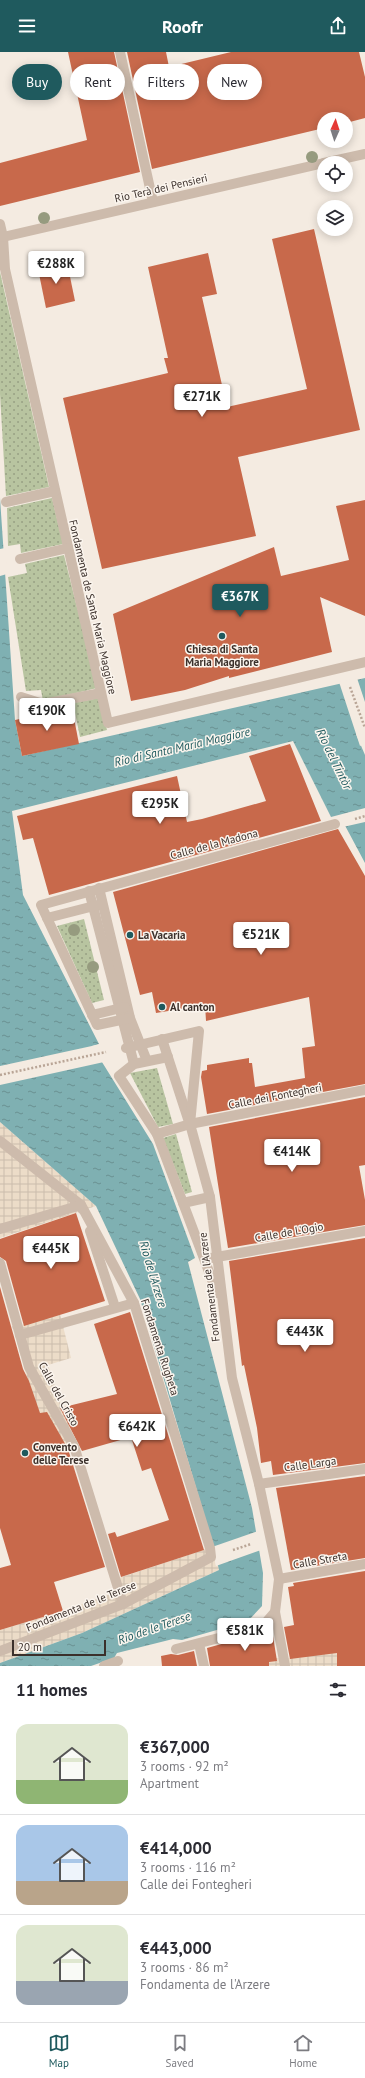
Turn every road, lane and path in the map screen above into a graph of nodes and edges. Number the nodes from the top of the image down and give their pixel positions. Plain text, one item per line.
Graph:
1 (120, 52) edge
2 (365, 154) edge
3 (353, 157) edge
4 (317, 165) edge
5 (153, 202) junction
6 (0, 224) edge
7 (3, 237) junction
8 (55, 491) junction
9 (6, 502) dead end
10 (68, 548) junction
11 (20, 559) dead end
12 (365, 662) edge
13 (343, 667) junction
14 (101, 693) junction
15 (21, 698) dead end
16 (365, 728) edge
17 (335, 824) dead end
18 (99, 888) junction
19 (89, 891) junction
20 (103, 904) junction
21 (47, 918) junction
22 (128, 1007) junction
23 (92, 1015) junction
24 (130, 1018) junction
25 (162, 1039) junction
26 (126, 1048) joint
27 (168, 1056) junction
28 (147, 1061) junction
29 (134, 1064) junction
30 (0, 1075) edge
31 (365, 1090) edge
32 (190, 1124) junction
33 (157, 1134) junction
34 (0, 1140) edge
35 (210, 1197) junction
36 (183, 1203) junction
37 (81, 1205) junction
38 (0, 1229) edge
39 (365, 1231) edge
40 (217, 1256) junction
41 (205, 1260) junction
42 (0, 1263) edge
43 (134, 1303) junction
44 (222, 1306) junction
45 (115, 1307) junction
46 (20, 1335) junction
47 (365, 1469) edge
48 (258, 1484) junction
49 (270, 1537) junction
50 (211, 1557) junction
51 (365, 1564) edge
52 (279, 1579) junction
53 (123, 1604) junction
54 (275, 1612) junction
55 (199, 1644) junction
56 (176, 1649) dead end
57 (0, 1651) edge
58 (118, 1661) dead end
59 (104, 1666) edge
60 (204, 1666) edge
61 (285, 1666) edge

1 - 5 street
2 - 3 street, Rio Terà dei Pensieri
4 - 5 street, Rio Terà dei Pensieri
5 - 7 street, Rio Terà dei Pensieri
6 - 7 street, Fondamenta de Santa Maria Maggiore
7 - 8 street, Fondamenta de Santa Maria Maggiore
8 - 9 street
8 - 10 street, Fondamenta de Santa Maria Maggiore
10 - 11 street
10 - 14 street, Fondamenta de Santa Maria Maggiore
12 - 13 street, Fondamenta de Santa Maria Maggiore
13 - 14 street, Fondamenta de Santa Maria Maggiore
13 - 16 path
14 - 15 street
17 - 18 street, Calle de la Madona
18 - 19 street, Calle de la Madona
18 - 20 street
19 - 21 street, Calle de la Madona
19 - 29 street
20 - 21 street
20 - 22 street
21 - 23 street
22 - 23 street
22 - 24 street
23 - 24 street
24 - 28 street
25 - 26 street, Fondamenta de l'Arzere
25 - 27 street
25 - 32 street, Fondamenta de l'Arzere
26 - 30 path
27 - 28 street
27 - 32 street
28 - 29 street
29 - 33 street
31 - 32 street, Calle dei Fontegheri
32 - 33 street, Calle dei Fontegheri
32 - 35 street, Fondamenta de l'Arzere
33 - 36 street
34 - 37 street, Fondamenta Rugheta
35 - 36 street
35 - 40 street, Fondamenta de l'Arzere
36 - 41 street
37 - 38 street
37 - 43 street, Fondamenta Rugheta
37 - 45 street
39 - 40 street, Calle de L'Ogio
40 - 41 street, Calle de L'Ogio
40 - 44 street, Fondamenta de l'Arzere
41 - 44 street
42 - 46 street, Calle del Cristo
43 - 45 street
43 - 50 street, Fondamenta Rugheta
44 - 48 street, Fondamenta de l'Arzere
45 - 46 street
46 - 53 street, Calle del Cristo
47 - 48 street, Calle Larga
48 - 49 street, Fondamenta de l'Arzere
49 - 50 path
49 - 52 street, Fondamenta de l'Arzere
50 - 53 street, Fondamenta de le Terese
51 - 52 street, Calle Streta
52 - 54 street, Fondamenta de l'Arzere
53 - 57 street, Fondamenta de le Terese
54 - 55 street
54 - 61 street, Fondamenta de l'Arzere
55 - 56 street
55 - 60 street
58 - 59 street

